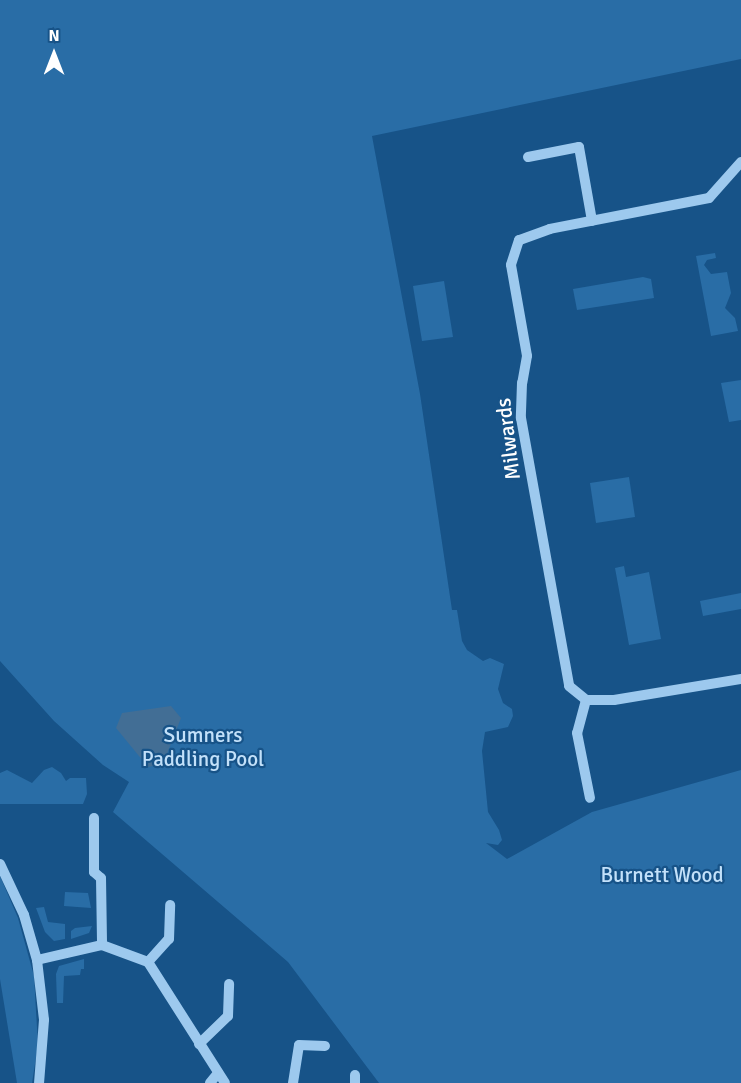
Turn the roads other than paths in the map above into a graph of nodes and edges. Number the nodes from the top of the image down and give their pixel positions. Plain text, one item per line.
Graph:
1 (528, 157) dead end
2 (741, 162) edge
3 (592, 221) junction
4 (741, 679) edge
5 (586, 700) junction
6 (590, 798) dead end
7 (94, 818) dead end
8 (0, 864) edge
9 (170, 905) dead end
10 (102, 945) junction
11 (37, 960) junction
12 (148, 962) junction
13 (229, 984) dead end
14 (200, 1044) junction
15 (325, 1046) dead end
16 (218, 1073) junction
17 (39, 1083) edge
18 (210, 1083) edge
19 (225, 1083) edge
20 (293, 1083) edge

1 - 3 street
2 - 3 street, Milwards
3 - 5 street, Milwards
4 - 5 street
5 - 6 street
7 - 10 street
8 - 11 street
9 - 12 street
10 - 11 street
10 - 12 street
11 - 17 street
12 - 14 street
13 - 14 street
14 - 16 street
15 - 20 street
16 - 18 street
16 - 19 street

